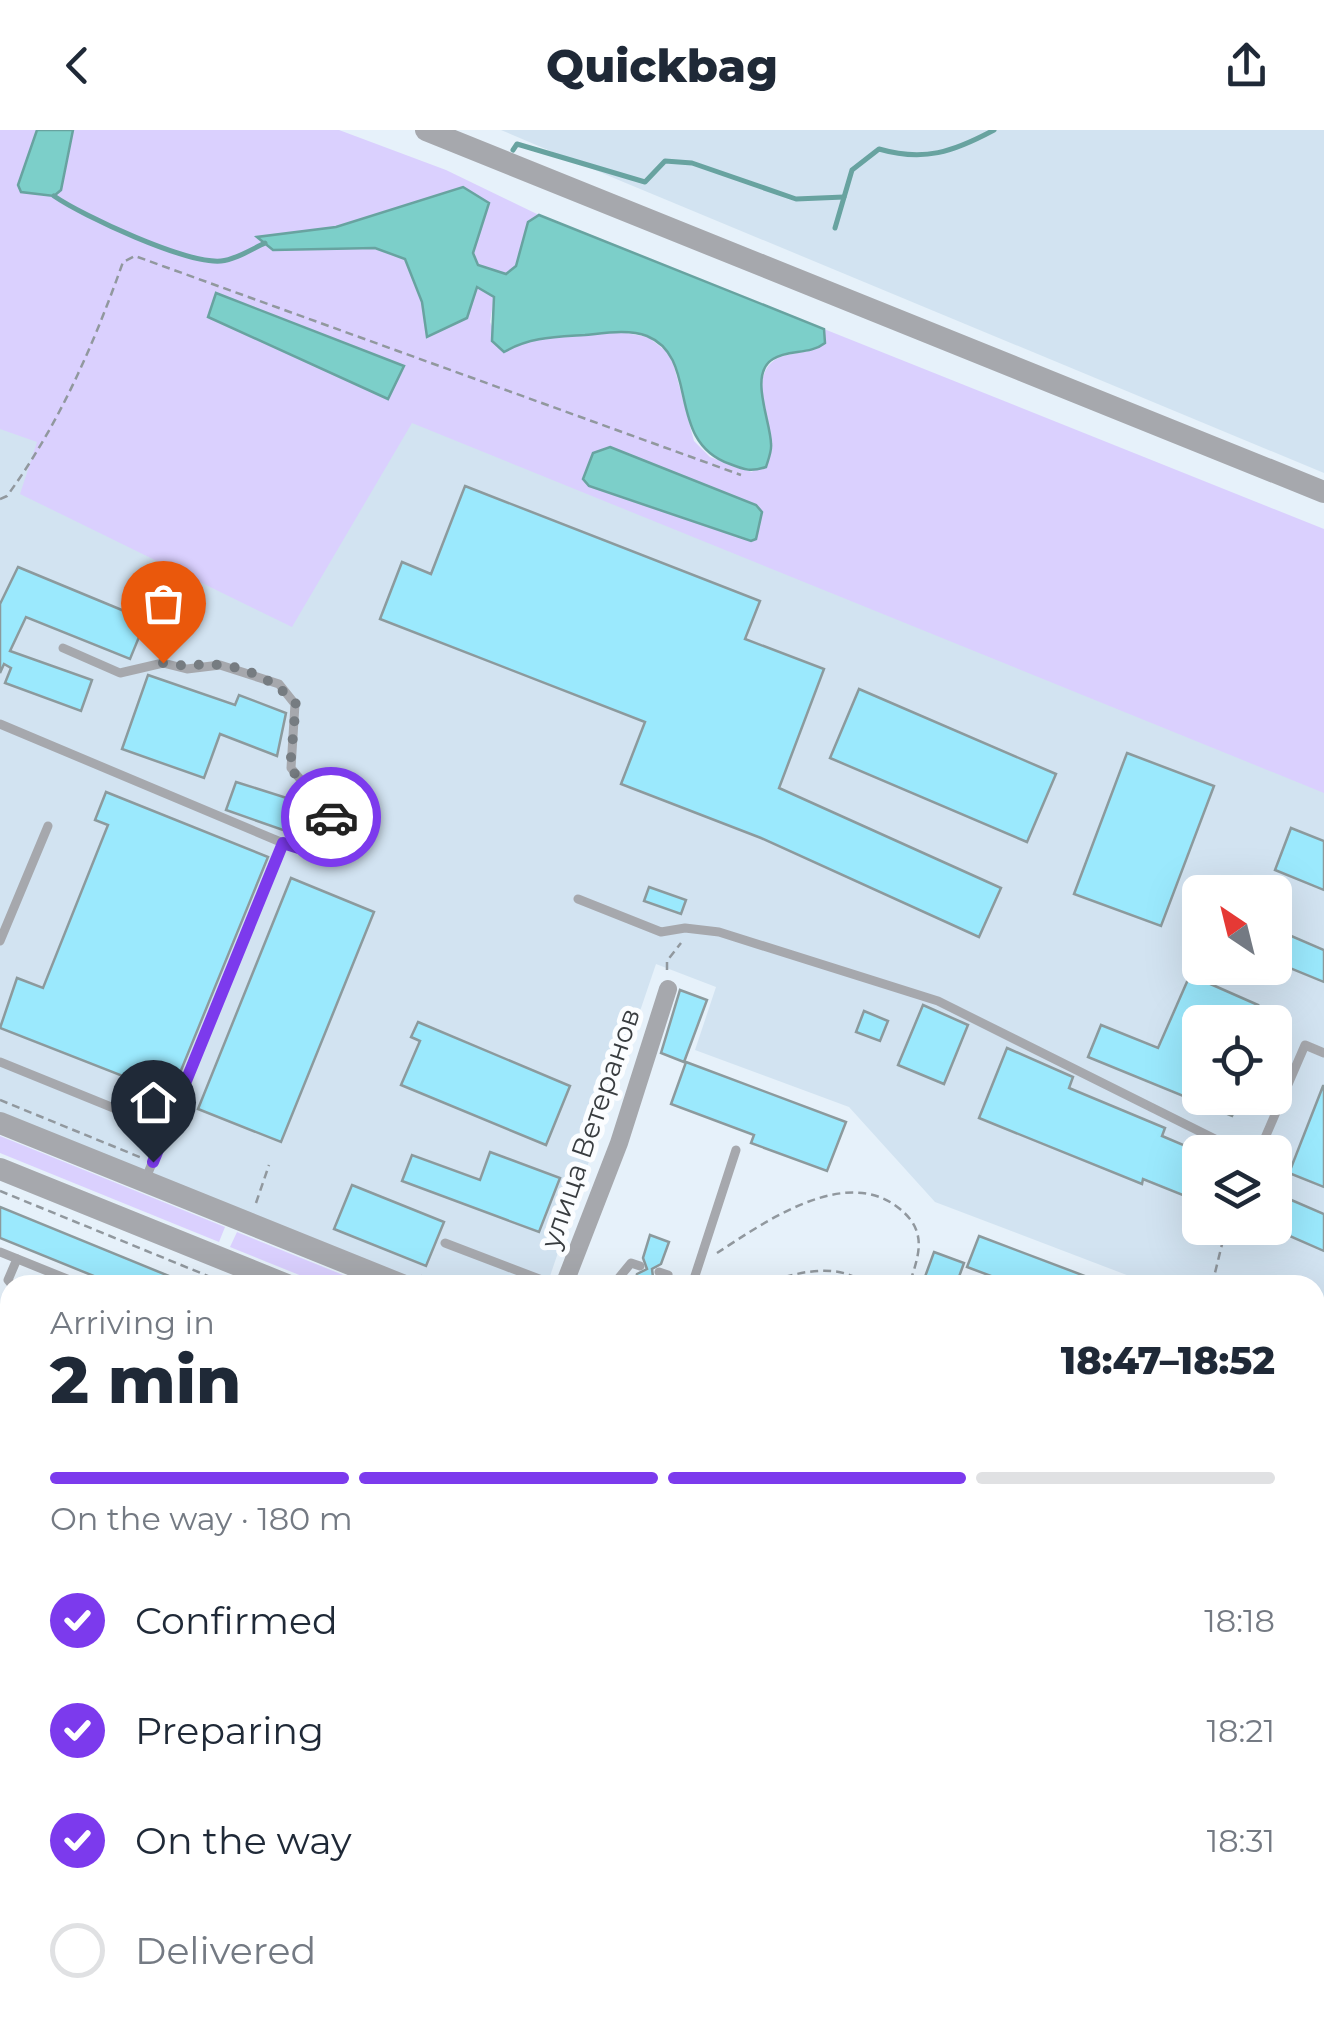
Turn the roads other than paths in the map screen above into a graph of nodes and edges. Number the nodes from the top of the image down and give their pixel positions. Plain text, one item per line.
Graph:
1 (426, 130) edge
2 (1324, 492) edge
3 (63, 648) dead end
4 (0, 724) edge
5 (48, 826) dead end
6 (283, 843) junction
7 (578, 899) dead end
8 (0, 941) edge
9 (668, 988) dead end
10 (1324, 1053) edge
11 (0, 1062) edge
12 (116, 1109) dead end
13 (0, 1123) edge
14 (736, 1150) dead end
15 (0, 1168) edge
16 (145, 1182) junction
17 (445, 1242) dead end
18 (0, 1252) edge
19 (17, 1258) junction
20 (640, 1266) dead end
21 (658, 1272) dead end
22 (10, 1275) edge
23 (58, 1275) edge
24 (262, 1275) edge
25 (377, 1275) edge
26 (529, 1275) edge
27 (568, 1275) edge
28 (622, 1275) edge
29 (668, 1275) edge
30 (695, 1275) edge

1 - 2 street
3 - 6 lane
4 - 6 lane
5 - 8 lane
6 - 16 lane
7 - 10 lane
9 - 27 street, улица Ветеранов
11 - 12 lane
13 - 16 street
14 - 30 lane
15 - 24 street
16 - 25 street
17 - 26 lane
18 - 19 lane
19 - 22 lane
19 - 23 lane
20 - 28 lane
21 - 29 lane

